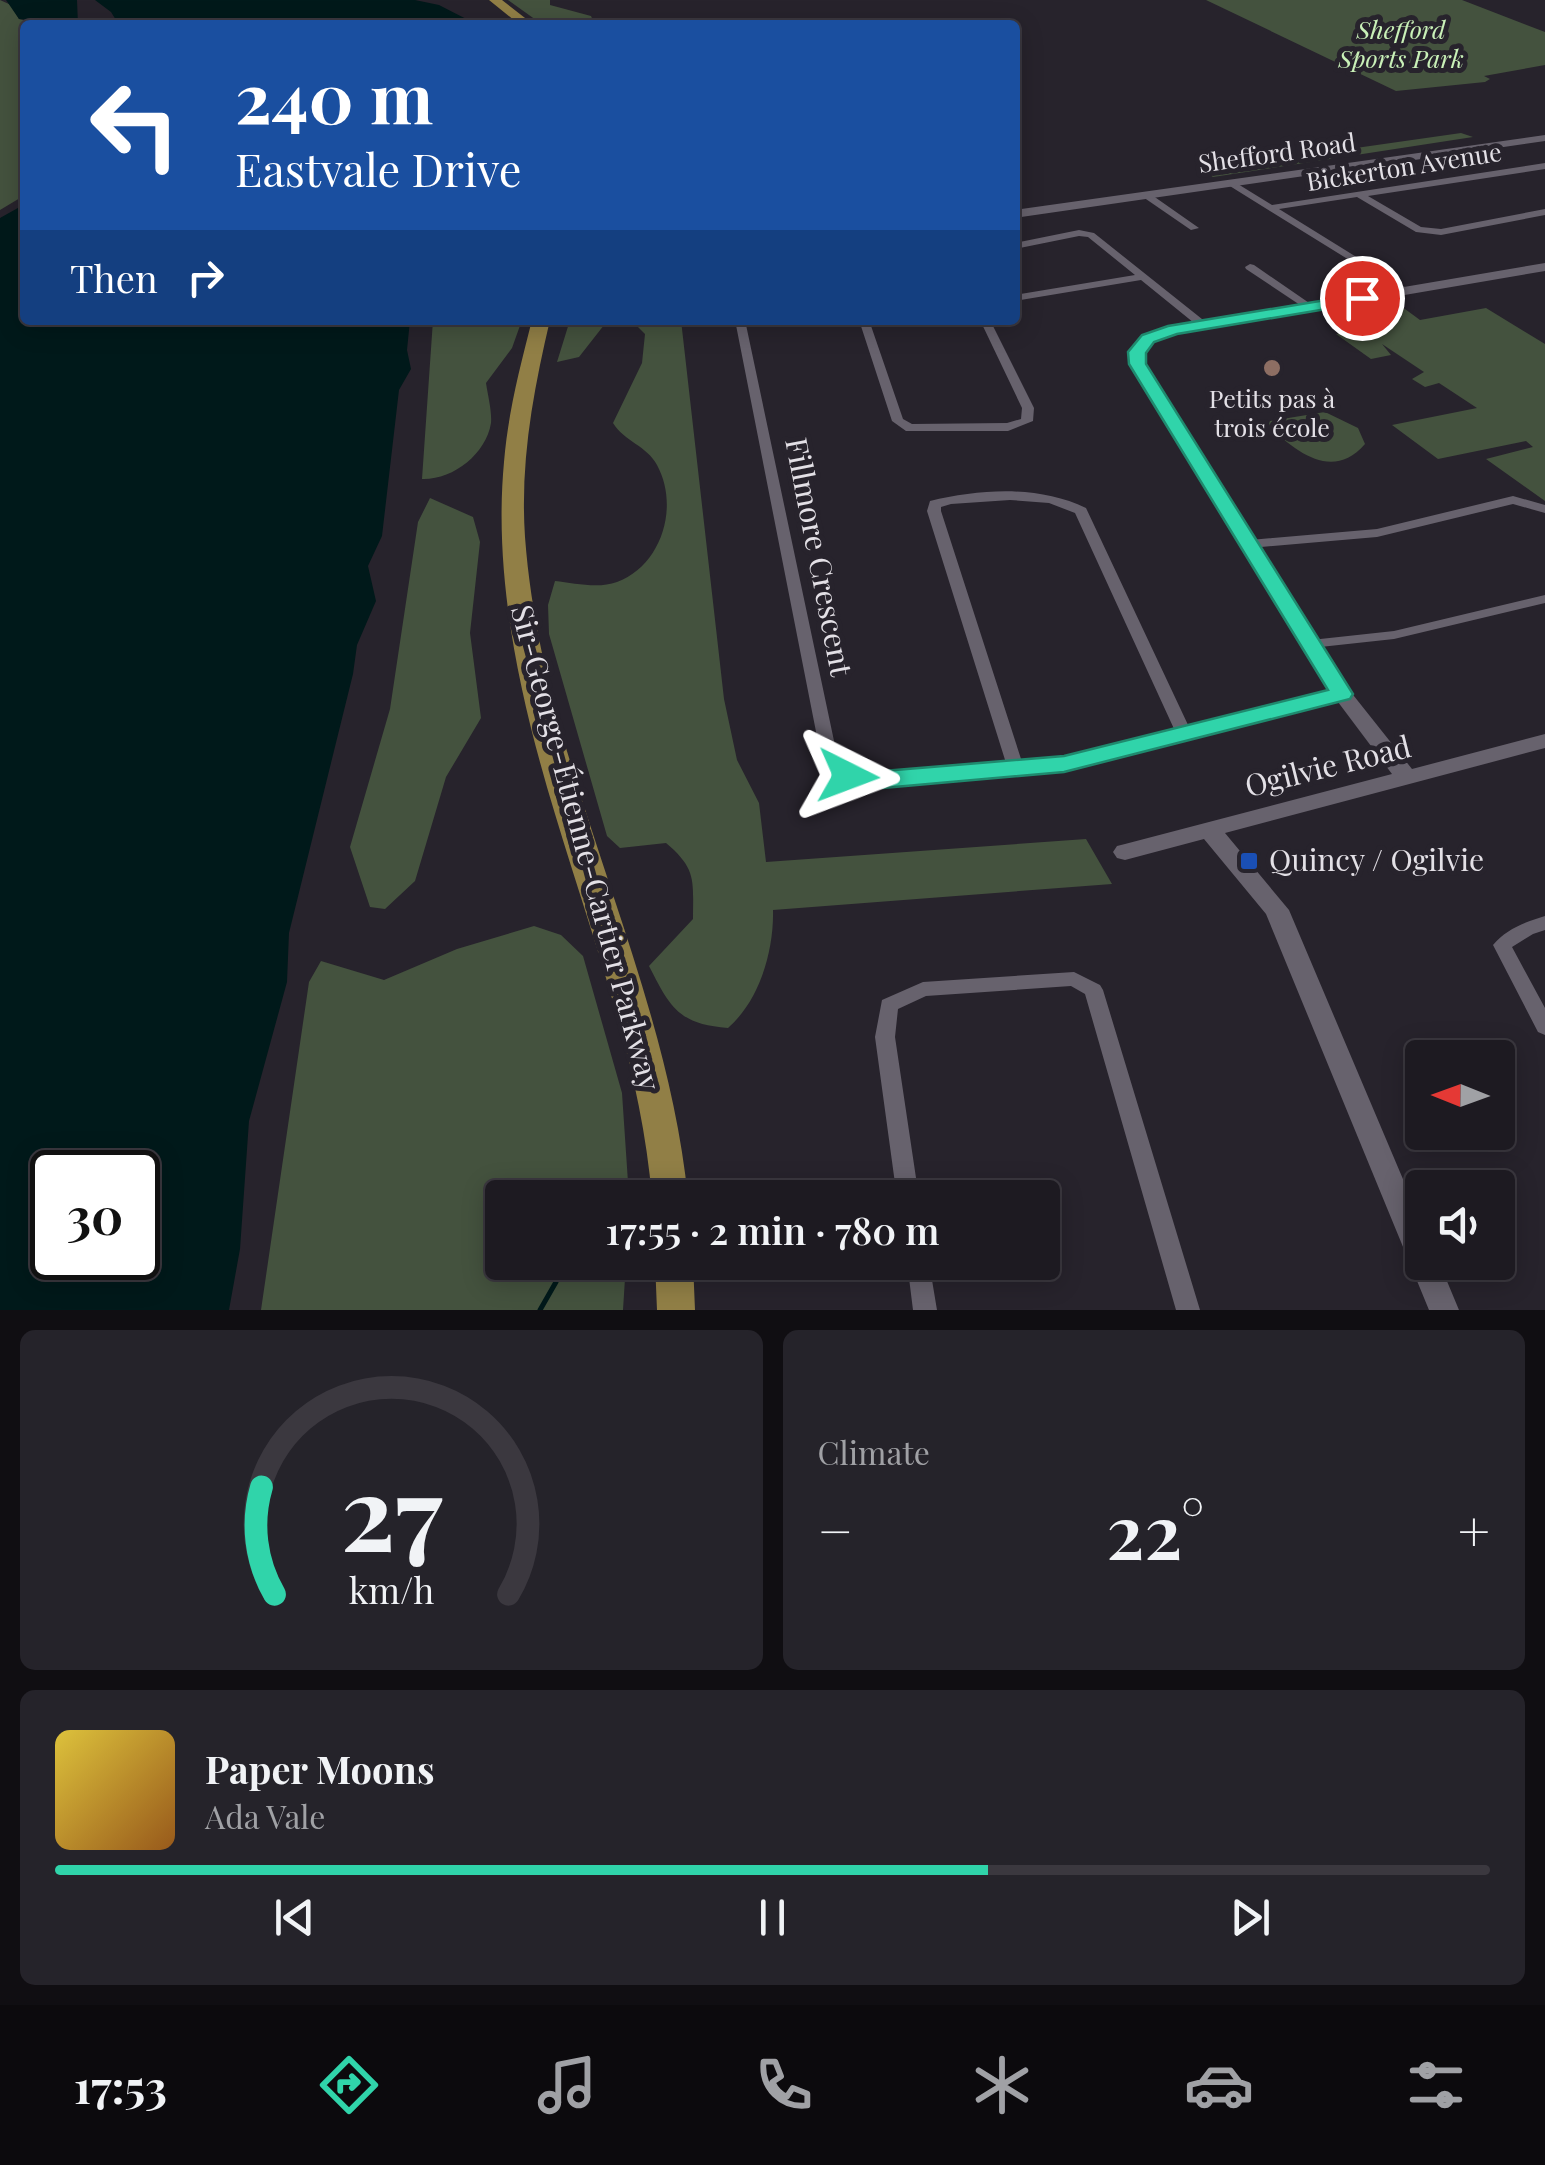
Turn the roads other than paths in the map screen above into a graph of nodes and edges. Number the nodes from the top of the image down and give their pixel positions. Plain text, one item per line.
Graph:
1 (496, 0) edge
2 (522, 20) edge
3 (1545, 138) edge
4 (1545, 166) edge
5 (1230, 183) junction
6 (1146, 194) junction
7 (1358, 194) junction
8 (1269, 208) junction
9 (1545, 212) edge
10 (1020, 213) edge
11 (1194, 228) dead end
12 (1020, 245) edge
13 (1250, 267) dead end
14 (1545, 267) edge
15 (1142, 277) junction
16 (1404, 291) junction
17 (1020, 297) edge
18 (1310, 307) junction
19 (540, 325) edge
20 (741, 325) edge
21 (866, 325) edge
22 (987, 325) edge
23 (1203, 325) junction
24 (1545, 509) edge
25 (1250, 544) junction
26 (1545, 599) edge
27 (1311, 644) junction
28 (1342, 694) junction
29 (1184, 733) junction
30 (1545, 741) edge
31 (1016, 770) junction
32 (1407, 778) junction
33 (1208, 828) junction
34 (1126, 852) dead end
35 (1545, 923) edge
36 (1545, 1027) edge
37 (666, 1180) edge
38 (905, 1180) edge
39 (1405, 1217) edge
40 (675, 1280) edge
41 (921, 1280) edge
42 (1431, 1280) edge
43 (676, 1310) edge
44 (925, 1310) edge
45 (1188, 1310) edge
46 (1444, 1310) edge

1 - 2 main road
3 - 5 street, Shefford Road
4 - 7 street, Bickerton Avenue
5 - 6 street, Shefford Road
5 - 8 street
6 - 10 street, Shefford Road
6 - 11 street
7 - 8 street, Bickerton Avenue
7 - 9 street
8 - 16 street
12 - 15 street
13 - 18 street
14 - 16 street
15 - 17 street
15 - 23 street
16 - 18 street
18 - 23 street
19 - 37 main road, Sir-George-Étienne-Cartier Parkway
20 - 31 street, Fillmore Crescent
21 - 22 street
23 - 25 street
24 - 25 street
25 - 27 street
26 - 27 street
27 - 28 street
28 - 29 street, Fillmore Crescent
28 - 32 street
29 - 31 street, Fillmore Crescent
29 - 31 street
30 - 32 street, Ogilvie Road
32 - 33 street, Ogilvie Road
33 - 34 street, Ogilvie Road
33 - 39 street
35 - 36 street
38 - 45 street
40 - 43 main road
41 - 44 street
42 - 46 street

